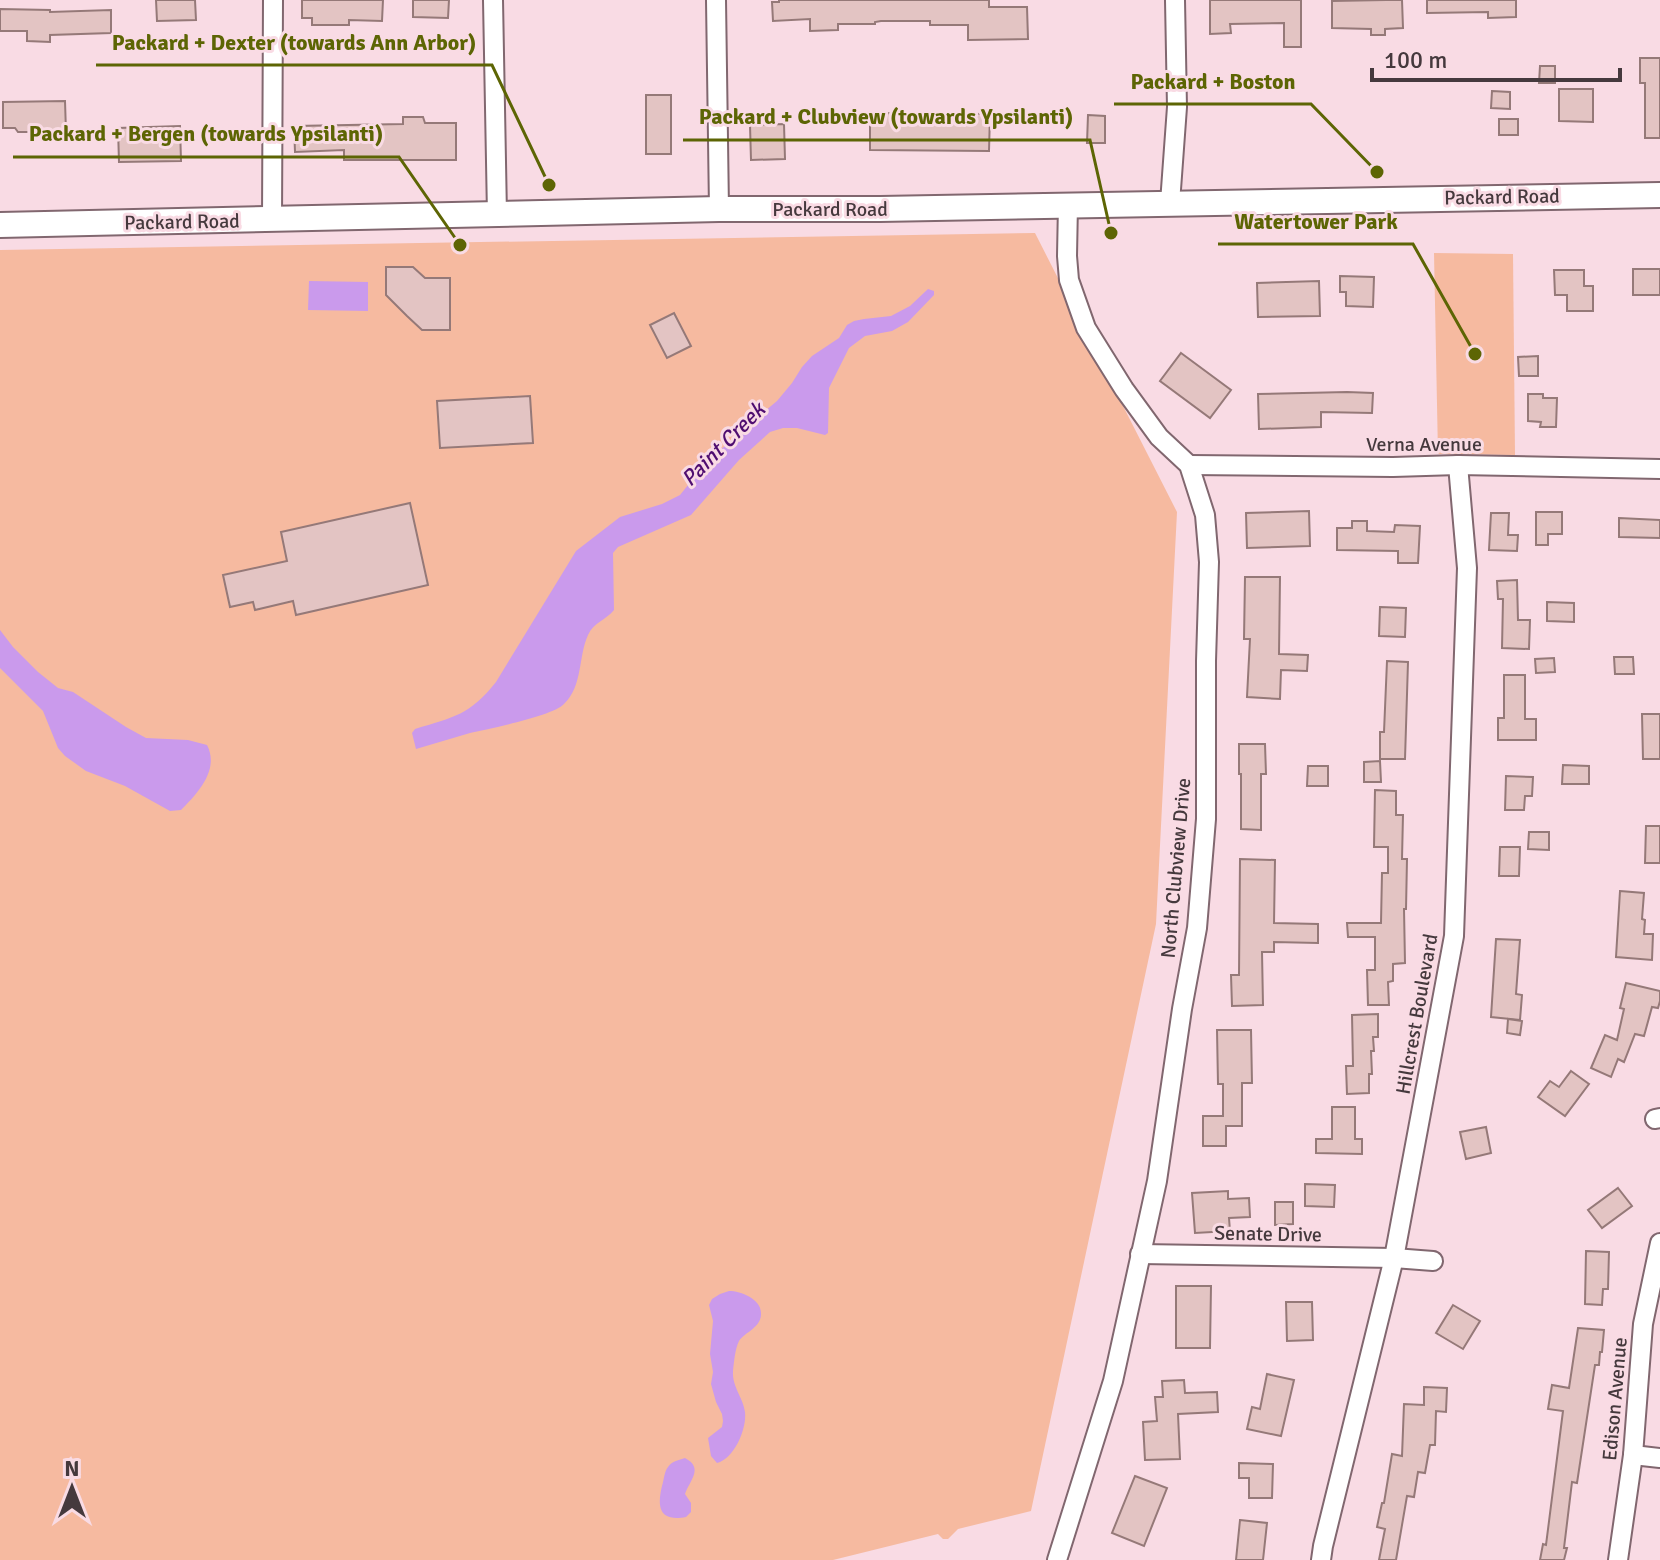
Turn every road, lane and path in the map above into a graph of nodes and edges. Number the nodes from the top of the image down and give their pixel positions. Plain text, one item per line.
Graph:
1 (273, 0) edge
2 (493, 0) edge
3 (716, 0) edge
4 (1175, 0) edge
5 (1660, 195) edge
6 (1170, 203) junction
7 (1068, 204) junction
8 (719, 209) junction
9 (497, 215) junction
10 (272, 220) junction
11 (0, 225) edge
12 (1189, 465) junction
13 (1458, 465) junction
14 (1660, 469) edge
15 (1660, 1243) edge
16 (1140, 1254) junction
17 (1394, 1258) junction
18 (1433, 1261) dead end
19 (1633, 1455) junction
20 (1660, 1458) edge
21 (1057, 1560) edge
22 (1321, 1560) edge
23 (1618, 1560) edge

1 - 10 street
2 - 9 street
3 - 8 street
4 - 6 street
5 - 6 main road, Packard Road
6 - 7 main road, Packard Road
7 - 8 main road, Packard Road
7 - 12 street, North Clubview Drive
8 - 9 main road, Packard Road
9 - 10 main road, Packard Road
10 - 11 main road, Packard Road
12 - 13 street, Verna Avenue
12 - 16 street, North Clubview Drive
13 - 14 street, Verna Avenue
13 - 17 street, Hillcrest Boulevard
15 - 19 street, Edison Avenue
16 - 17 street, Senate Drive
16 - 21 street, North Clubview Drive
17 - 18 street, Senate Drive
17 - 22 street, Hillcrest Boulevard
19 - 20 street
19 - 23 street, Edison Avenue

